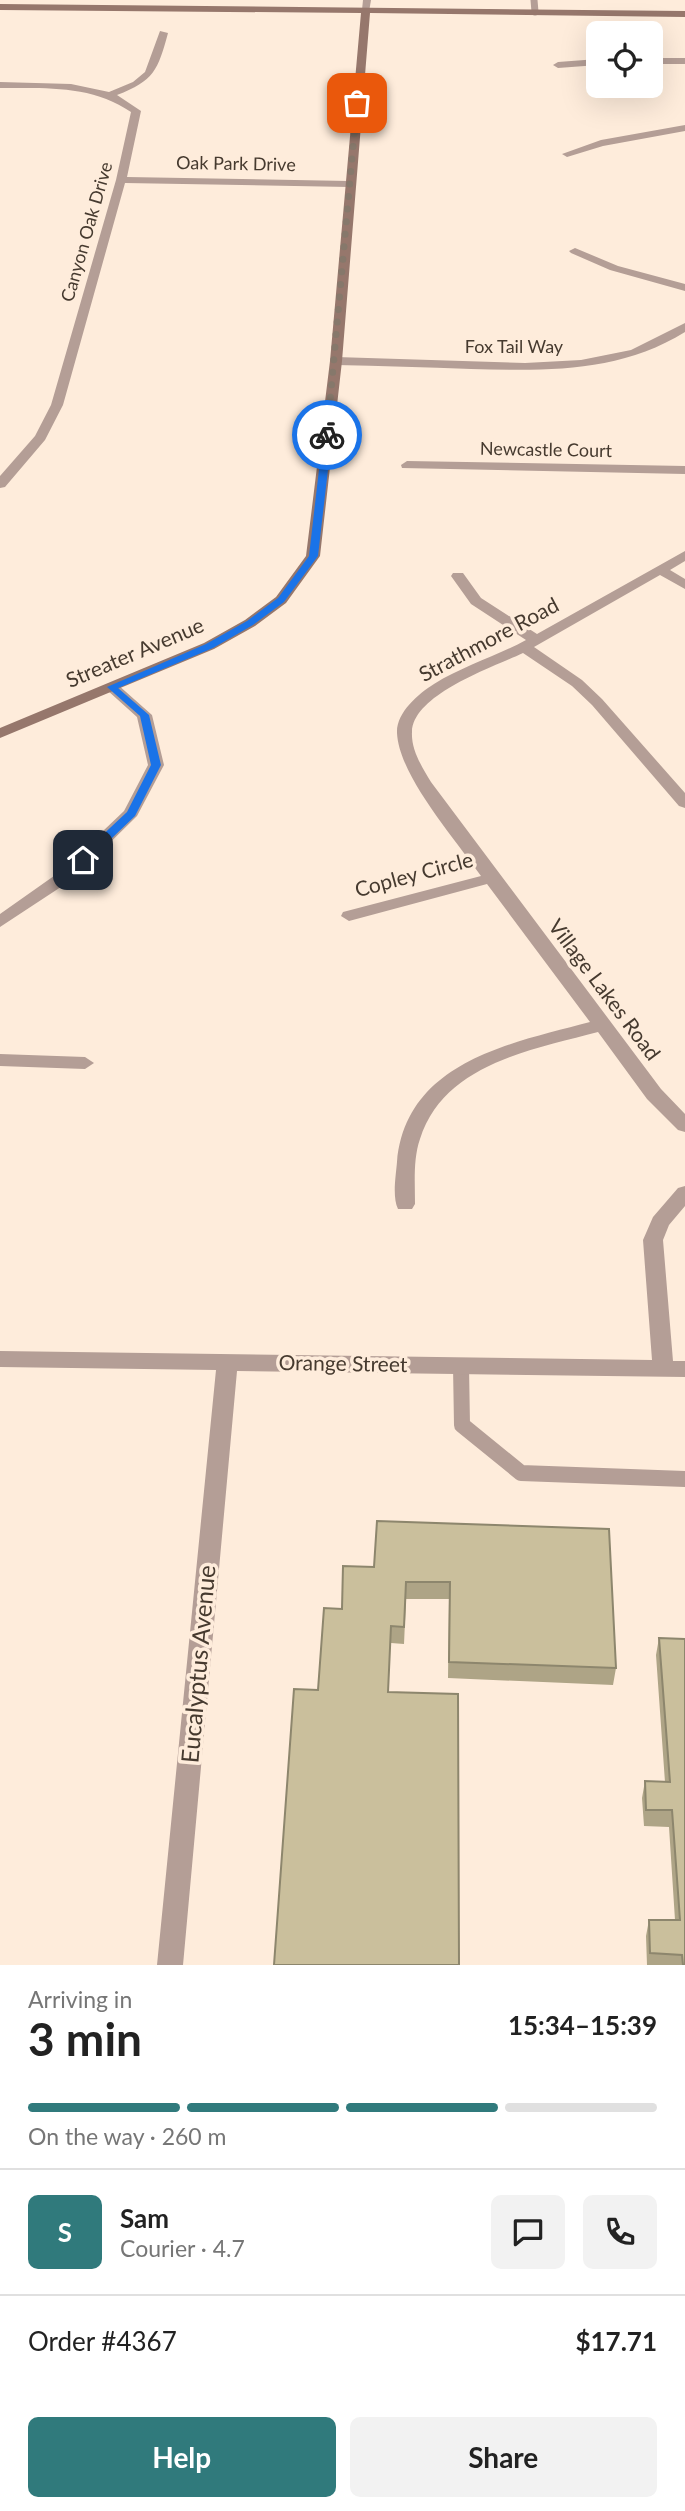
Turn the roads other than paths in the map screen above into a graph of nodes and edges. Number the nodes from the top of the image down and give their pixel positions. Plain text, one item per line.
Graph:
1 (534, 0) edge
2 (55, 4) edge
3 (366, 5) edge
4 (0, 7) edge
5 (535, 12) junction
6 (685, 14) edge
7 (163, 33) dead end
8 (663, 61) edge
9 (685, 61) edge
10 (586, 63) edge
11 (558, 65) dead end
12 (0, 85) edge
13 (112, 94) junction
14 (679, 129) edge
15 (685, 138) edge
16 (567, 154) dead end
17 (121, 180) junction
18 (349, 184) junction
19 (575, 251) dead end
20 (685, 288) edge
21 (685, 327) edge
22 (336, 361) junction
23 (407, 465) dead end
24 (685, 470) edge
25 (0, 484) edge
26 (685, 555) edge
27 (659, 569) junction
28 (458, 576) dead end
29 (685, 585) edge
30 (531, 644) junction
31 (112, 687) junction
32 (0, 733) edge
33 (685, 803) edge
34 (491, 878) junction
35 (349, 916) dead end
36 (0, 922) edge
37 (602, 1025) junction
38 (0, 1060) edge
39 (85, 1063) dead end
40 (685, 1125) edge
41 (685, 1193) edge
42 (405, 1204) dead end
43 (0, 1359) edge
44 (227, 1363) junction
45 (461, 1366) junction
46 (663, 1369) junction
47 (685, 1369) edge
48 (685, 1479) edge
49 (170, 1965) edge

1 - 5 lane
2 - 3 street
2 - 4 street
3 - 5 street
3 - 18 street, Streater Avenue
5 - 6 street
7 - 13 street
8 - 9 street
10 - 11 street
12 - 13 street
13 - 17 street, Canyon Oak Drive
14 - 15 street
14 - 16 street
17 - 18 street, Oak Park Drive
17 - 25 street, Canyon Oak Drive
18 - 22 street, Streater Avenue
19 - 20 street
21 - 22 street, Fox Tail Way
22 - 31 street, Streater Avenue
23 - 24 street, Newcastle Court
26 - 27 street, Strathmore Road
27 - 29 street
27 - 30 street, Strathmore Road
28 - 30 street
30 - 33 street
30 - 34 street, Strathmore Road
31 - 32 street, Streater Avenue
31 - 36 street
34 - 35 street, Copley Circle
34 - 37 street, Village Lakes Road
37 - 40 street, Village Lakes Road
37 - 42 street
38 - 39 street
41 - 46 street
43 - 44 street, Orange Street
44 - 45 street, Orange Street
44 - 49 street, Eucalyptus Avenue
45 - 46 street, Orange Street
45 - 48 lane
46 - 47 street, Orange Street

